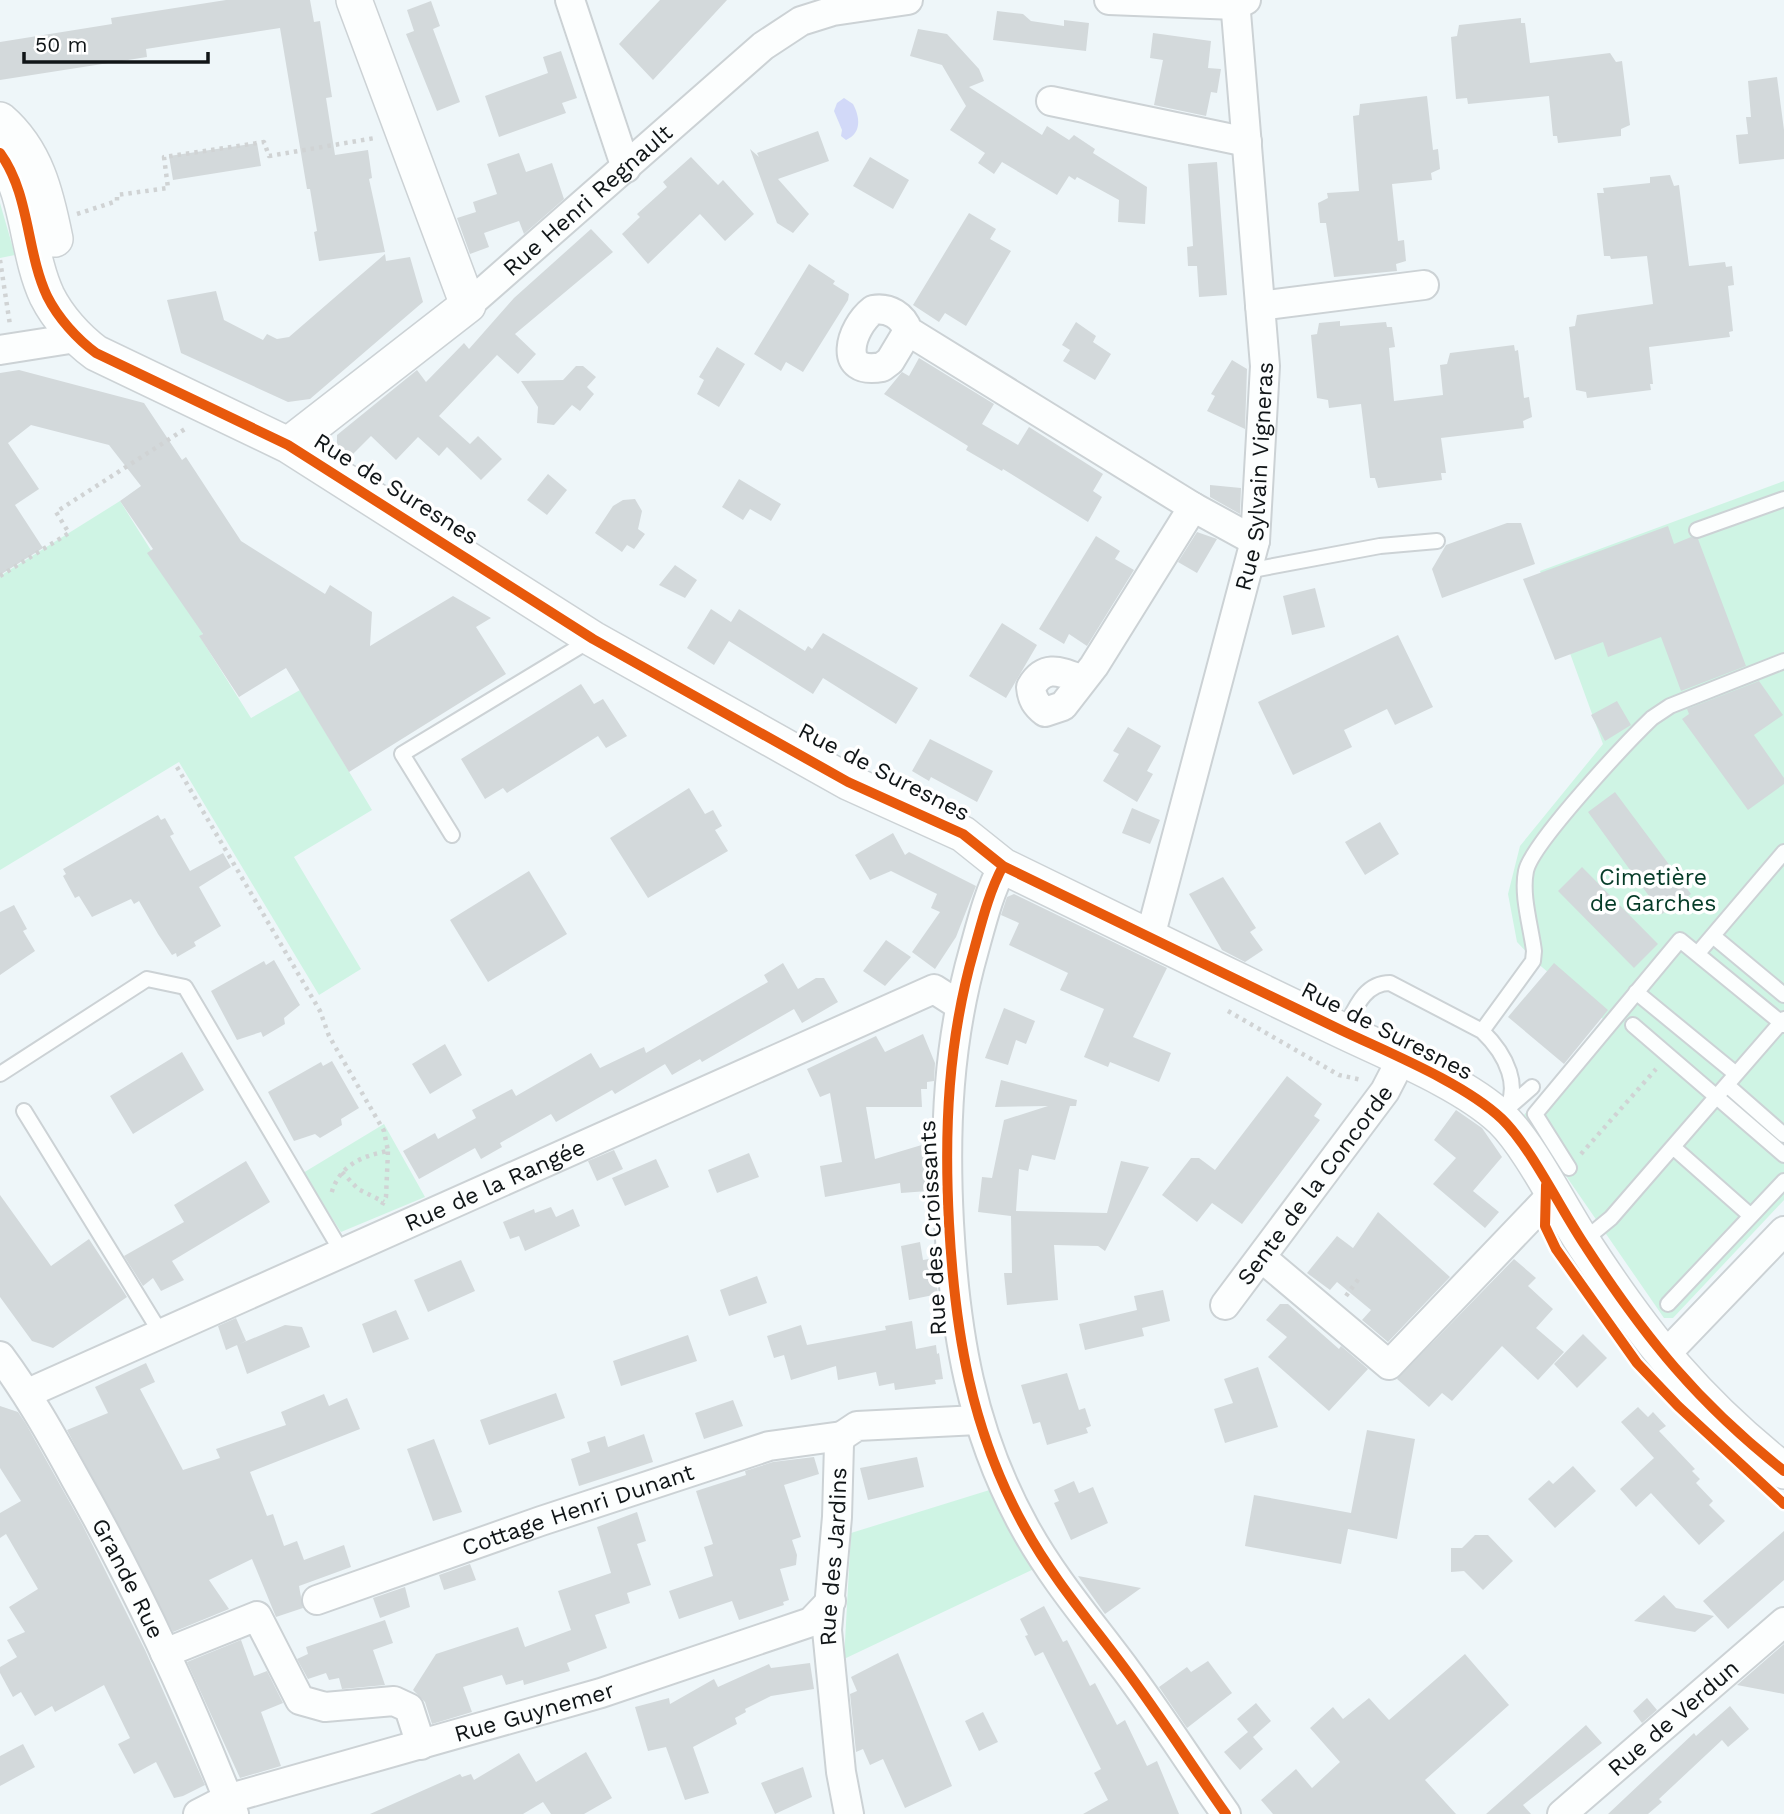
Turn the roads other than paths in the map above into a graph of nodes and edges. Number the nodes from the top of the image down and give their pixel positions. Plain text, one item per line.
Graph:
1 (354, 0) edge
2 (570, 0) edge
3 (908, 0) edge
4 (1109, 0) edge
5 (1239, 2) edge
6 (1051, 101) dead end
7 (0, 120) edge
8 (1247, 142) junction
9 (12, 156) edge
10 (626, 168) junction
11 (1424, 285) dead end
12 (468, 305) junction
13 (1260, 306) junction
14 (70, 329) junction
15 (908, 331) dead end
16 (7, 349) edge
17 (288, 445) junction
18 (1784, 499) edge
19 (1193, 507) junction
20 (1697, 530) dead end
21 (1255, 541) junction
22 (1437, 541) dead end
23 (1247, 571) junction
24 (593, 639) junction
25 (1784, 661) edge
26 (1083, 680) dead end
27 (452, 835) dead end
28 (1782, 859) edge
29 (1003, 866) junction
30 (1713, 936) junction
31 (1150, 937) junction
32 (1698, 953) junction
33 (1636, 992) junction
34 (1784, 995) edge
35 (959, 1004) junction
36 (1783, 1023) edge
37 (1633, 1025) dead end
38 (1343, 1031) junction
39 (1482, 1031) junction
40 (1401, 1060) junction
41 (0, 1074) edge
42 (1727, 1085) junction
43 (1532, 1087) dead end
44 (24, 1111) dead end
45 (1504, 1113) junction
46 (1784, 1135) edge
47 (1673, 1147) junction
48 (1784, 1155) edge
49 (1569, 1168) road end
50 (1784, 1181) edge
51 (1544, 1203) dead end
52 (1751, 1216) junction
53 (1784, 1231) edge
54 (1582, 1242) junction
55 (343, 1254) junction
56 (1262, 1258) junction
57 (1668, 1304) dead end
58 (1225, 1306) dead end
59 (162, 1335) junction
60 (0, 1356) edge
61 (1663, 1357) junction
62 (28, 1393) junction
63 (978, 1420) junction
64 (842, 1436) junction
65 (1784, 1471) edge
66 (317, 1600) dead end
67 (831, 1601) junction
68 (1784, 1622) edge
69 (164, 1653) junction
70 (421, 1745) junction
71 (230, 1807) edge
72 (198, 1814) edge
73 (849, 1814) edge
74 (1226, 1814) edge
75 (1562, 1814) edge

1 - 12 street
2 - 10 street
3 - 10 street, Rue Henri Regnault
4 - 5 street
5 - 8 street, Rue Sylvain Vigneras
6 - 8 street
7 - 9 street, Rue de Suresnes
8 - 13 street, Rue Sylvain Vigneras
9 - 14 street, Rue de Suresnes
10 - 12 street, Rue Henri Regnault
11 - 13 street
12 - 17 street, Rue Henri Regnault
13 - 21 street, Rue Sylvain Vigneras
14 - 16 street
14 - 17 street, Rue de Suresnes
15 - 19 street
17 - 24 street, Rue de Suresnes
18 - 20 lane
19 - 21 street
19 - 26 street
21 - 23 street, Rue Sylvain Vigneras
22 - 23 lane
23 - 31 street, Rue Sylvain Vigneras
24 - 27 lane
24 - 29 street, Rue de Suresnes
25 - 39 lane
28 - 30 lane
29 - 31 street, Rue de Suresnes
29 - 35 street, Rue des Croissants
30 - 32 lane
30 - 34 lane
31 - 38 street, Rue de Suresnes
32 - 33 lane
32 - 36 lane
33 - 42 lane
33 - 49 lane
35 - 55 street, Rue de la Rangée
35 - 63 street, Rue des Croissants
36 - 42 lane
37 - 42 lane
38 - 39 lane
38 - 40 street, Rue de Suresnes
39 - 45 lane
40 - 45 street, Rue de Suresnes
40 - 56 street, Sente de la Concorde
41 - 55 lane
42 - 46 lane
42 - 47 lane
42 - 48 lane
43 - 45 lane
44 - 59 lane
45 - 54 street, Rue de Suresnes
47 - 52 lane
47 - 54 lane
50 - 52 lane
51 - 56 street
52 - 57 lane
53 - 61 street
54 - 61 street, Rue de Suresnes
55 - 59 street, Rue de la Rangée
56 - 58 street, Sente de la Concorde
59 - 62 street, Rue de la Rangée
60 - 62 street, Grande Rue
61 - 65 street, Rue de Suresnes
62 - 69 street, Grande Rue
63 - 64 street, Rue des Jardins
63 - 74 street, Rue des Croissants
64 - 66 street, Cottage Henri Dunant
64 - 67 street, Rue des Jardins
67 - 70 street, Rue Guynemer
67 - 73 street, Rue des Jardins
68 - 75 street, Rue de Verdun
69 - 70 street
69 - 71 street, Grande Rue
70 - 71 street, Rue Guynemer
71 - 72 street, Rue Guynemer

